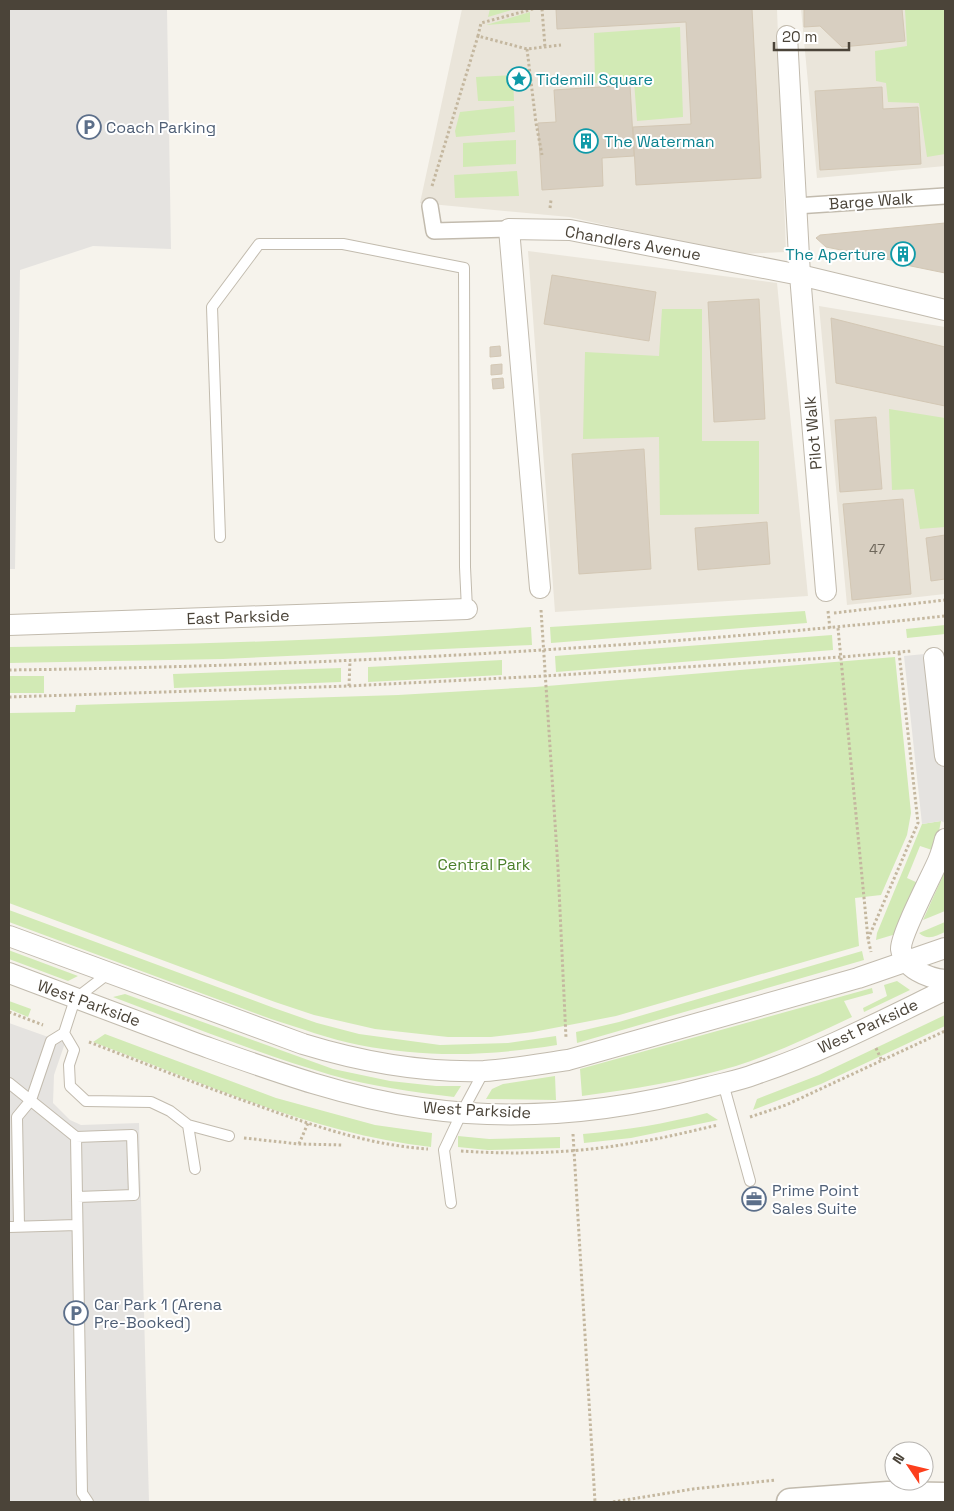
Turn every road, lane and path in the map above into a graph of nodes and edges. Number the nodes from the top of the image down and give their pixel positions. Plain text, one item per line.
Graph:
1 (533, 9) edge
2 (542, 9) edge
3 (478, 36) junction
4 (787, 36) dead end
5 (561, 45) dead end
6 (545, 47) junction
7 (527, 49) junction
8 (542, 155) dead end
9 (945, 196) edge
10 (430, 206) joint
11 (796, 206) junction
12 (508, 229) junction
13 (800, 276) junction
14 (945, 310) edge
15 (220, 537) dead end
16 (826, 591) dead end
17 (540, 597) joint
18 (945, 600) edge
19 (467, 609) joint
20 (828, 614) dead end
21 (945, 616) edge
22 (9, 625) edge
23 (838, 628) junction
24 (544, 650) junction
25 (899, 652) junction
26 (925, 654) joint
27 (841, 657) junction
28 (350, 661) junction
29 (9, 670) edge
30 (545, 676) junction
31 (349, 686) junction
32 (9, 697) edge
33 (945, 756) edge
34 (945, 839) edge
35 (9, 936) edge
36 (868, 939) junction
37 (945, 948) edge
38 (873, 960) dead end
39 (906, 962) junction
40 (9, 973) edge
41 (110, 973) junction
42 (945, 980) edge
43 (945, 990) edge
44 (76, 999) junction
45 (9, 1012) edge
46 (945, 1031) edge
47 (64, 1033) junction
48 (874, 1044) dead end
49 (566, 1046) dead end
50 (484, 1070) junction
51 (723, 1083) junction
52 (9, 1084) edge
53 (31, 1100) junction
54 (462, 1112) junction
55 (308, 1123) junction
56 (188, 1124) junction
57 (573, 1132) dead end
58 (229, 1136) joint
59 (76, 1137) junction
60 (299, 1144) junction
61 (344, 1145) dead end
62 (444, 1150) junction
63 (574, 1150) junction
64 (195, 1169) dead end
65 (750, 1181) dead end
66 (77, 1197) junction
67 (450, 1203) dead end
68 (77, 1225) junction
69 (14, 1226) edge
70 (787, 1491) edge
71 (945, 1496) edge
72 (88, 1502) edge
73 (596, 1502) edge
74 (613, 1502) edge

1 - 3 path
2 - 6 path
3 - 7 path
3 - 10 path
4 - 11 street
5 - 6 path
6 - 7 path
7 - 8 path
9 - 11 street, Barge Walk
10 - 12 street, Chandlers Avenue
11 - 13 street
12 - 13 street, Chandlers Avenue
12 - 17 street
13 - 14 street, Chandlers Avenue
13 - 16 street, Pilot Walk
15 - 19 lane
17 - 24 path
18 - 20 path
19 - 22 street, East Parkside
21 - 23 path
23 - 24 path
23 - 27 path
24 - 28 path
24 - 30 path
25 - 26 path
25 - 27 path
25 - 36 path
26 - 33 street
27 - 30 path
27 - 36 path
28 - 29 path
28 - 31 path
30 - 31 path
30 - 49 path
31 - 32 path
34 - 39 street
35 - 41 street
36 - 38 path
37 - 39 street
39 - 42 street
39 - 50 street
40 - 44 street, West Parkside
41 - 44 lane
41 - 50 street
43 - 51 street, West Parkside
44 - 47 lane
44 - 54 street, West Parkside
45 - 47 path
46 - 48 path
47 - 53 lane
47 - 55 path
47 - 56 lane
50 - 54 lane
51 - 54 street, West Parkside
51 - 65 lane
52 - 53 lane
53 - 59 lane
53 - 69 lane
54 - 62 lane
55 - 60 path
55 - 62 path
56 - 58 lane
56 - 64 lane
57 - 63 path
58 - 60 path
59 - 66 lane
59 - 66 lane
60 - 61 path
62 - 63 path
62 - 67 lane
63 - 73 path
66 - 68 lane
68 - 69 lane
68 - 72 lane
70 - 71 street
70 - 74 path

